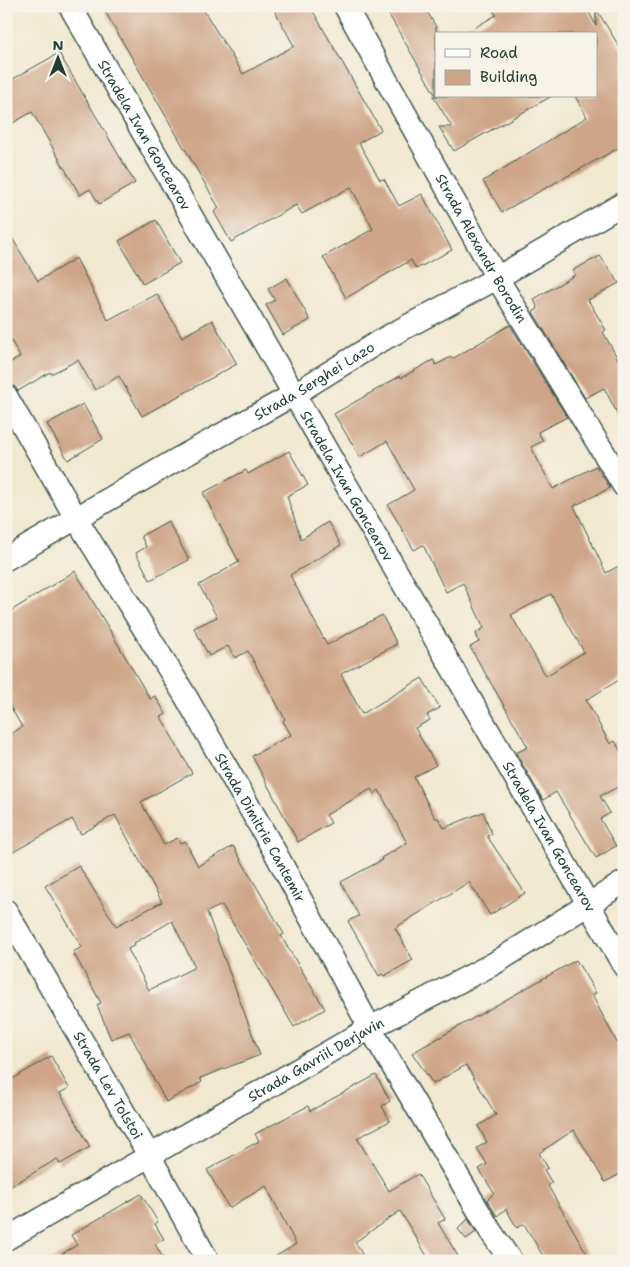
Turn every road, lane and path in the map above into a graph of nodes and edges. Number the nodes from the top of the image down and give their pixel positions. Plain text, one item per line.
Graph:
1 (70, 6) edge
2 (345, 6) edge
3 (624, 203) edge
4 (497, 278) junction
5 (293, 395) junction
6 (6, 396) edge
7 (624, 486) edge
8 (76, 518) junction
9 (6, 559) edge
10 (624, 882) edge
11 (589, 905) junction
12 (6, 911) edge
13 (624, 966) edge
14 (370, 1028) junction
15 (149, 1155) junction
16 (6, 1239) edge
17 (208, 1261) edge
18 (511, 1261) edge

1 - 5 street, Stradela Ivan Goncearov
2 - 4 street, Strada Alexandr Borodin
3 - 4 street, Strada Serghei Lazo
4 - 5 street, Strada Serghei Lazo
4 - 7 street, Strada Alexandr Borodin
5 - 8 street, Strada Serghei Lazo
5 - 11 street, Stradela Ivan Goncearov
6 - 8 street, Strada Dimitrie Cantemir
8 - 9 street, Strada Serghei Lazo
8 - 14 street, Strada Dimitrie Cantemir
10 - 11 street, Strada Gavriil Derjavin
11 - 13 street, Stradela Ivan Goncearov
11 - 14 street, Strada Gavriil Derjavin
12 - 15 street, Strada Lev Tolstoi
14 - 15 street, Strada Gavriil Derjavin
14 - 18 street, Strada Dimitrie Cantemir
15 - 16 street, Strada Gavriil Derjavin
15 - 17 street, Strada Lev Tolstoi

